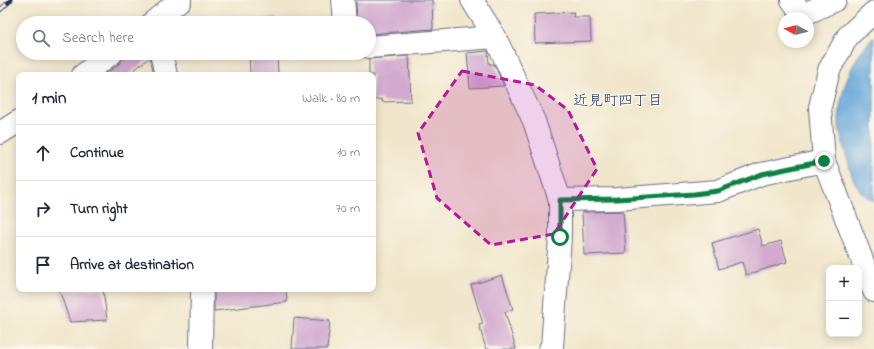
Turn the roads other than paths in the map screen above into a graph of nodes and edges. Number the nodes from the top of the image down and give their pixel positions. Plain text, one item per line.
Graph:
1 (180, 0) edge
2 (343, 0) edge
3 (472, 0) edge
4 (792, 0) edge
5 (835, 0) edge
6 (874, 12) edge
7 (161, 16) edge
8 (344, 16) edge
9 (495, 37) junction
10 (376, 46) edge
11 (103, 60) edge
12 (163, 60) edge
13 (87, 72) edge
14 (165, 72) edge
15 (16, 123) edge
16 (0, 133) edge
17 (824, 161) junction
18 (560, 200) junction
19 (874, 291) edge
20 (202, 292) edge
21 (201, 349) edge
22 (550, 349) edge

1 - 7 street
2 - 8 street
3 - 9 street
4 - 5 street
6 - 17 street
9 - 10 street
9 - 18 street
11 - 13 street
12 - 14 street
15 - 16 street
17 - 18 street
17 - 19 street
18 - 22 street
20 - 21 street

